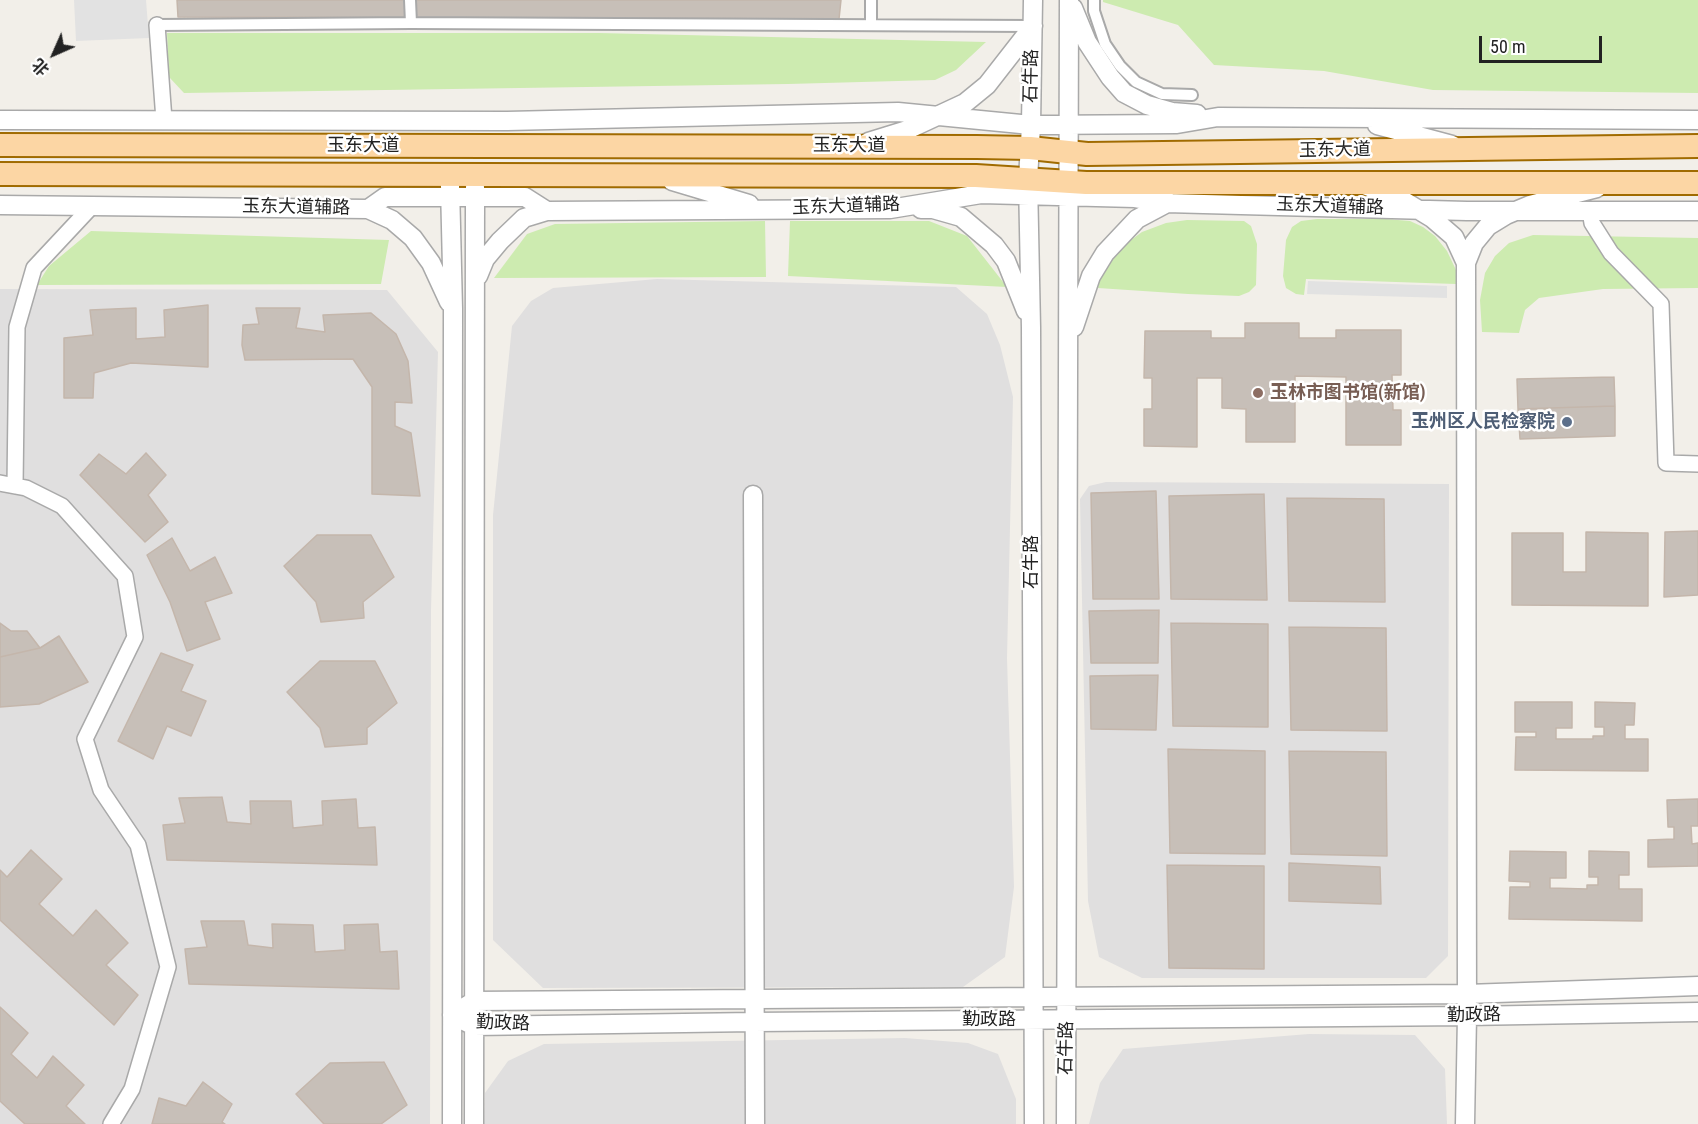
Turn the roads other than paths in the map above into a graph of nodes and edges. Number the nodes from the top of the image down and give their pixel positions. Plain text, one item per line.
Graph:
1 (410, 0) edge
2 (871, 0) edge
3 (1033, 0) edge
4 (1069, 0) edge
5 (1095, 0) edge
6 (411, 23) junction
7 (157, 25) joint
8 (872, 25) junction
9 (1033, 26) junction
10 (1192, 95) dead end
11 (935, 116) junction
12 (1218, 117) junction
13 (0, 120) edge
14 (164, 120) junction
15 (1698, 120) edge
16 (1031, 125) junction
17 (1069, 125) junction
18 (0, 145) edge
19 (854, 146) junction
20 (1698, 146) edge
21 (1030, 148) junction
22 (1468, 149) junction
23 (1068, 152) junction
24 (0, 174) edge
25 (650, 175) junction
26 (854, 175) junction
27 (1241, 183) junction
28 (1359, 183) junction
29 (1547, 183) junction
30 (1614, 183) junction
31 (1698, 183) edge
32 (450, 186) junction
33 (475, 186) junction
34 (1028, 188) junction
35 (1068, 189) junction
36 (1576, 194) junction
37 (1166, 203) junction
38 (0, 205) edge
39 (92, 206) junction
40 (368, 209) junction
41 (890, 209) junction
42 (547, 210) junction
43 (1418, 210) junction
44 (1515, 211) junction
45 (1590, 211) junction
46 (1624, 211) junction
47 (1698, 211) edge
48 (1466, 263) junction
49 (475, 283) junction
50 (453, 309) junction
51 (1031, 328) junction
52 (1068, 352) junction
53 (1698, 464) edge
54 (8, 485) edge
55 (753, 495) dead end
56 (1698, 986) edge
57 (1467, 994) junction
58 (1034, 997) junction
59 (1068, 997) junction
60 (754, 999) junction
61 (474, 1001) junction
62 (1698, 1011) edge
63 (452, 1015) junction
64 (1467, 1016) junction
65 (1068, 1019) junction
66 (1034, 1020) junction
67 (754, 1022) junction
68 (474, 1026) junction
69 (111, 1124) edge
70 (452, 1124) edge
71 (474, 1124) edge
72 (755, 1124) edge
73 (1034, 1124) edge
74 (1066, 1124) edge
75 (1465, 1124) edge

1 - 6 street
2 - 8 street
3 - 9 street, 石牛路
4 - 12 street
4 - 17 street, 石牛路
5 - 10 street
6 - 7 street
6 - 8 street
7 - 14 street
8 - 9 street
9 - 11 street
9 - 16 street, 石牛路
11 - 14 street
11 - 16 street
11 - 19 street
12 - 15 street
12 - 17 street
12 - 22 street
13 - 14 street
16 - 17 street
16 - 21 street, 石牛路
17 - 23 street, 石牛路
18 - 19 main road, 玉东大道
19 - 21 main road, 玉东大道
19 - 26 main road
20 - 22 main road, 玉东大道
21 - 23 main road, 玉东大道
21 - 34 street, 石牛路
22 - 23 main road, 玉东大道
23 - 35 street, 石牛路
24 - 32 main road, 玉东大道
25 - 26 main road, 玉东大道
25 - 33 main road, 玉东大道
25 - 41 street
26 - 34 main road, 玉东大道
27 - 28 main road, 玉东大道
27 - 35 main road, 玉东大道
27 - 37 street
28 - 29 main road, 玉东大道
28 - 43 street
29 - 30 main road, 玉东大道
29 - 36 street
30 - 31 main road, 玉东大道
30 - 36 street
32 - 33 main road, 玉东大道
32 - 40 street, 玉东大道辅路
32 - 50 street
33 - 42 street, 玉东大道辅路
33 - 49 street
34 - 35 main road, 玉东大道
34 - 41 street, 玉东大道辅路
34 - 51 street, 石牛路
35 - 37 street, 玉东大道辅路
35 - 52 street, 石牛路
36 - 44 street
36 - 46 street
37 - 43 street, 玉东大道辅路
37 - 52 street
38 - 39 street, 玉东大道辅路
39 - 40 street, 玉东大道辅路
39 - 54 street
40 - 50 street
41 - 42 street, 玉东大道辅路
41 - 51 street
42 - 49 street
43 - 44 street, 玉东大道辅路
43 - 48 street
44 - 45 street, 玉东大道辅路
44 - 48 street
45 - 46 street, 玉东大道辅路
45 - 53 street
46 - 47 street, 玉东大道辅路
48 - 57 street
49 - 61 street
50 - 63 street
51 - 58 street, 石牛路
52 - 59 street, 石牛路
54 - 69 street
55 - 60 street
56 - 57 street, 勤政路
57 - 59 street, 勤政路
57 - 64 street
58 - 59 street, 勤政路
58 - 60 street, 勤政路
58 - 66 street, 石牛路
59 - 65 street, 石牛路
60 - 61 street, 勤政路
60 - 67 street
61 - 63 street, 勤政路
61 - 68 street
62 - 64 street, 勤政路
63 - 68 street, 勤政路
63 - 70 street
64 - 65 street, 勤政路
64 - 75 street
65 - 66 street, 勤政路
65 - 74 street, 石牛路
66 - 67 street, 勤政路
66 - 73 street, 石牛路
67 - 68 street, 勤政路
67 - 72 street
68 - 71 street

